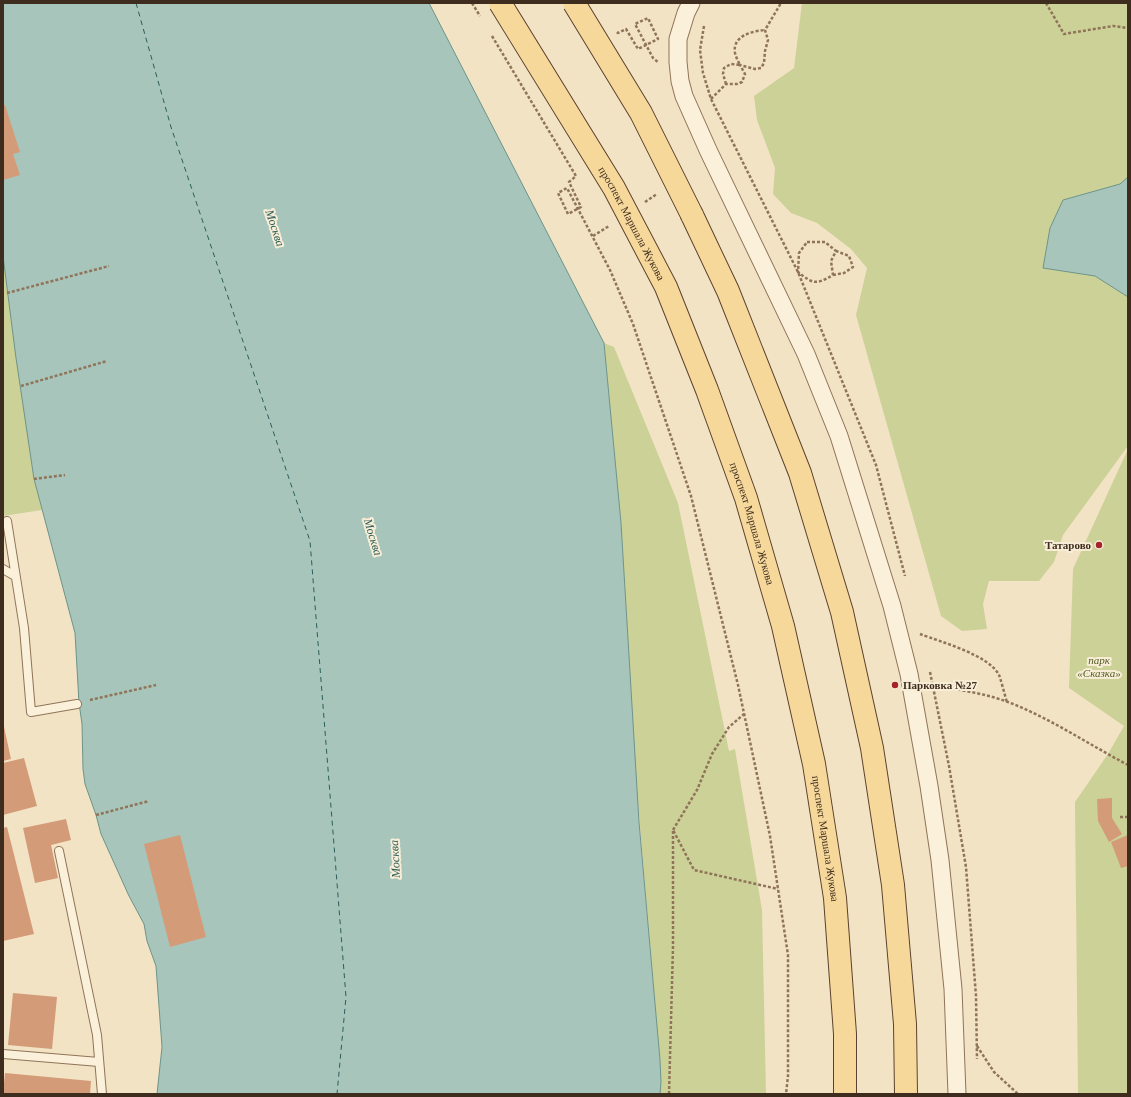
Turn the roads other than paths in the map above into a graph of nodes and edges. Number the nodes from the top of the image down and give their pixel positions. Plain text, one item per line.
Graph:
1 (500, 3) edge
2 (574, 3) edge
3 (690, 3) edge
4 (6, 521) dead end
5 (3, 569) edge
6 (15, 576) junction
7 (77, 704) road end
8 (59, 851) dead end
9 (3, 1054) edge
10 (99, 1062) junction
11 (102, 1094) edge
12 (845, 1094) edge
13 (906, 1094) edge
14 (957, 1094) edge

1 - 12 main road, проспект Маршала Жукова, bridge
2 - 13 main road, bridge
3 - 14 street
4 - 6 lane
5 - 6 lane
6 - 7 lane
8 - 10 lane
9 - 10 lane
10 - 11 lane

